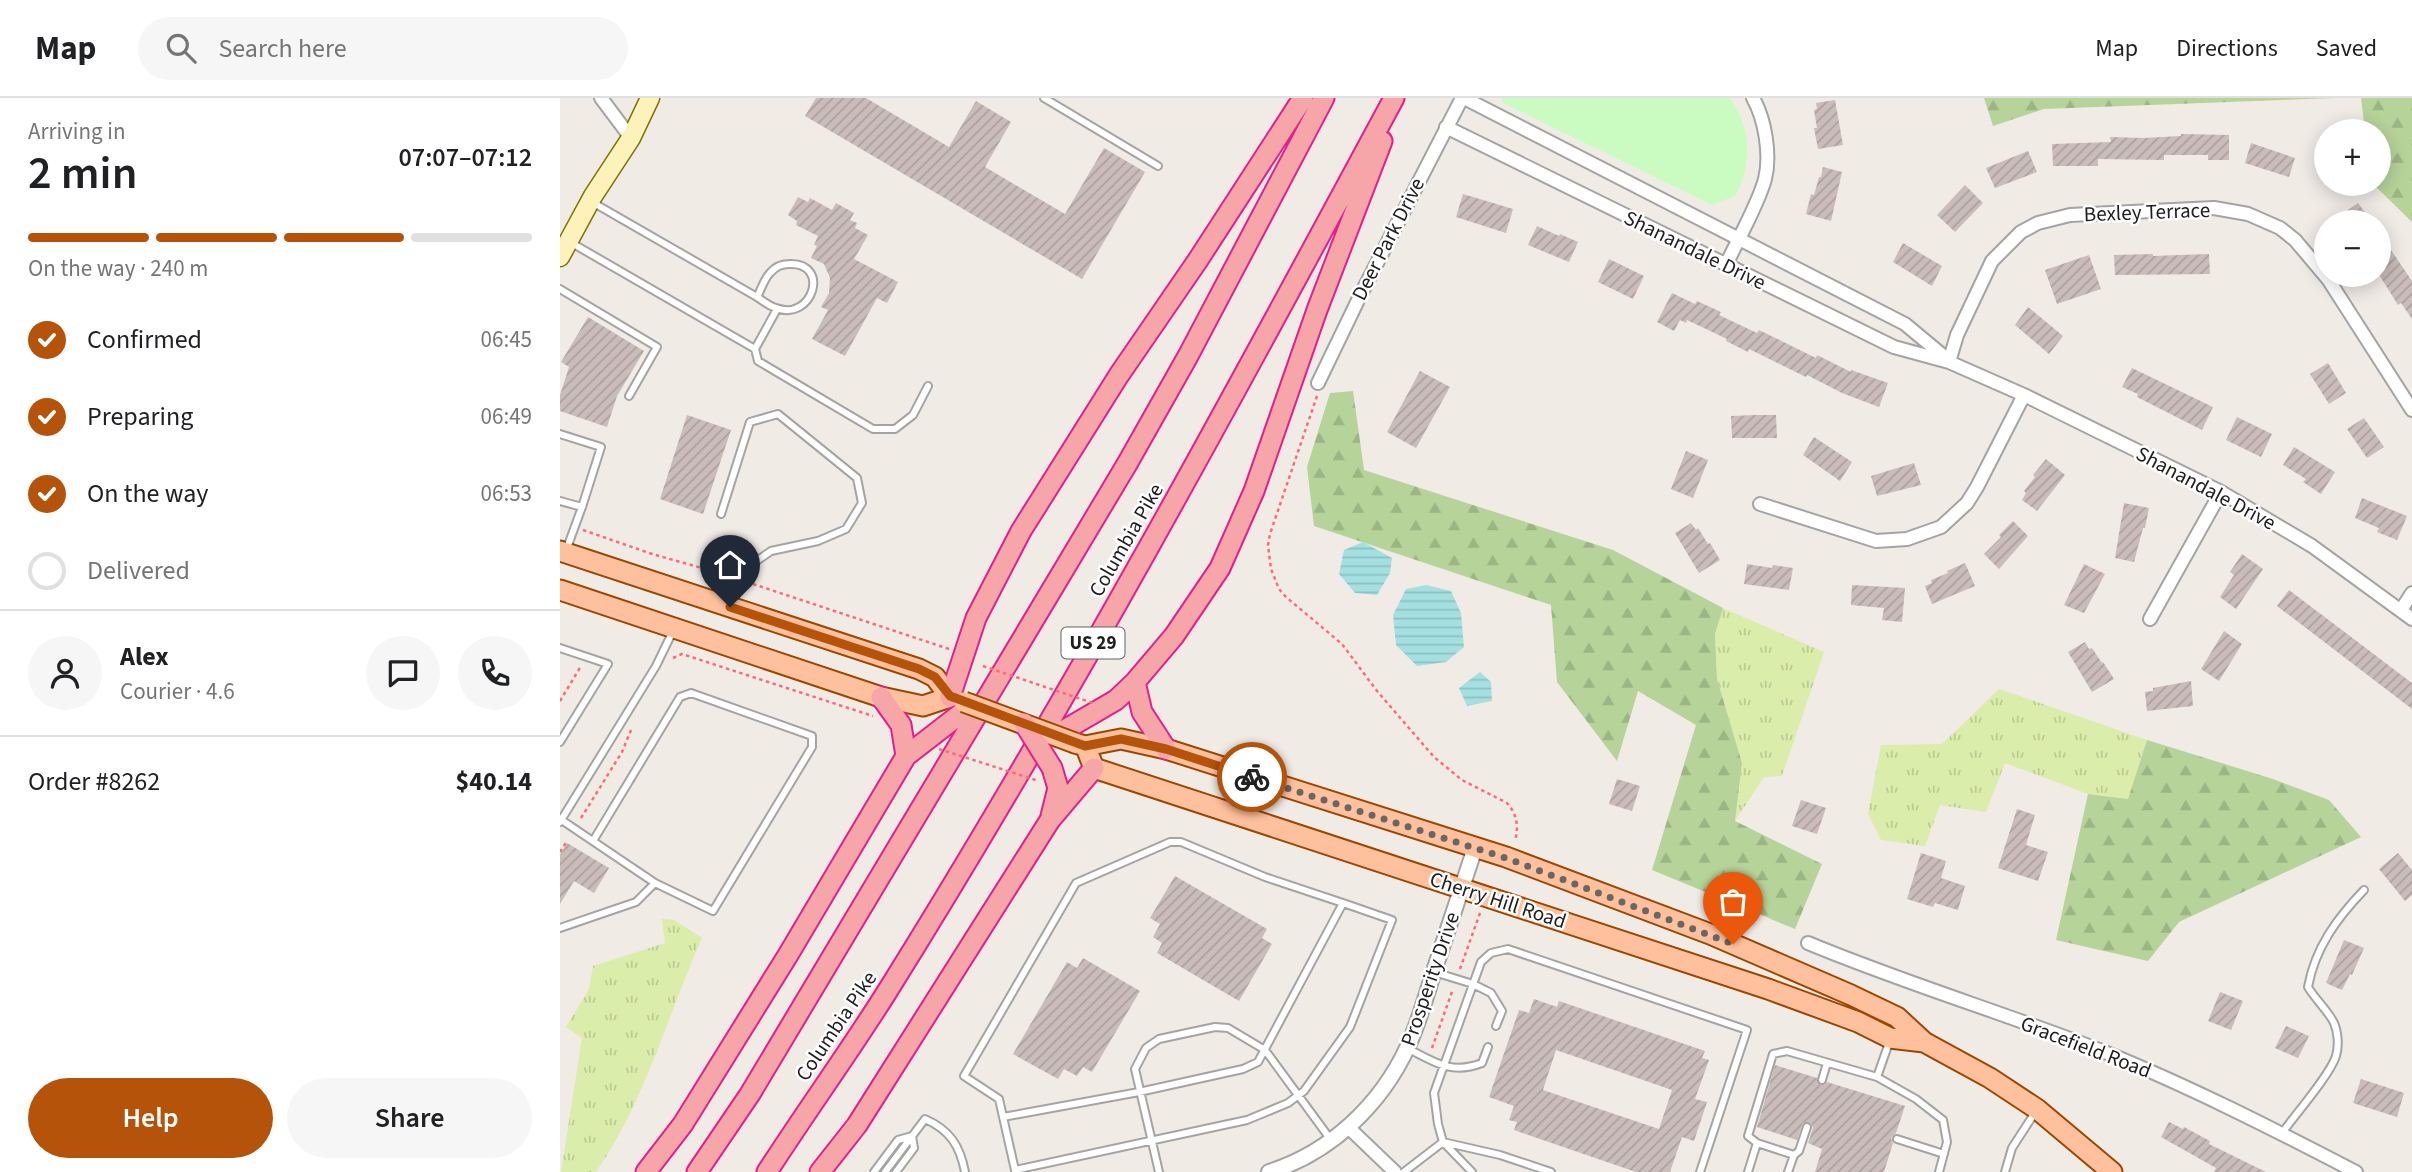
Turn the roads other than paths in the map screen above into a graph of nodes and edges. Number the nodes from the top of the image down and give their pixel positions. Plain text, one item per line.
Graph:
1 (601, 98) edge
2 (650, 98) edge
3 (1044, 98) edge
4 (1303, 98) edge
5 (1324, 98) edge
6 (1397, 98) edge
7 (1463, 98) edge
8 (1753, 98) edge
9 (1446, 127) junction
10 (631, 138) junction
11 (1158, 166) dead end
12 (590, 201) junction
13 (1739, 238) junction
14 (564, 247) edge
15 (1726, 265) junction
16 (560, 289) edge
17 (757, 297) junction
18 (777, 309) junction
19 (755, 349) junction
20 (1950, 362) junction
21 (1318, 383) road end
22 (928, 386) dead end
23 (2024, 395) junction
24 (629, 396) dead end
25 (2412, 411) edge
26 (560, 434) edge
27 (2221, 492) junction
28 (560, 501) edge
29 (1760, 504) dead end
30 (582, 508) junction
31 (721, 514) dead end
32 (562, 552) edge
33 (560, 590) edge
34 (2412, 593) edge
35 (730, 607) junction
36 (2407, 615) edge
37 (2150, 619) dead end
38 (674, 629) junction
39 (560, 648) edge
40 (1135, 682) junction
41 (881, 697) junction
42 (961, 705) junction
43 (1024, 723) junction
44 (1056, 735) junction
45 (560, 742) edge
46 (1080, 744) junction
47 (1166, 749) junction
48 (906, 755) junction
49 (1094, 768) junction
50 (1050, 820) junction
51 (560, 821) edge
52 (593, 841) junction
53 (1475, 848) junction
54 (655, 883) junction
55 (1462, 888) junction
56 (2364, 890) dead end
57 (1343, 904) junction
58 (560, 928) edge
59 (1808, 943) dead end
60 (1434, 972) junction
61 (1474, 984) junction
62 (1496, 1026) dead end
63 (1891, 1038) junction
64 (1924, 1042) junction
65 (1488, 1047) dead end
66 (1407, 1048) junction
67 (1265, 1050) junction
68 (1827, 1063) junction
69 (1442, 1067) junction
70 (1877, 1077) junction
71 (1822, 1080) dead end
72 (1139, 1092) junction
73 (1298, 1095) junction
74 (2037, 1109) junction
75 (1003, 1117) junction
76 (1807, 1127) dead end
77 (1348, 1128) junction
78 (2282, 1133) junction
79 (912, 1136) junction
80 (1897, 1139) dead end
81 (1331, 1140) junction
82 (1151, 1141) junction
83 (1443, 1142) junction
84 (1757, 1143) junction
85 (1944, 1154) junction
86 (1794, 1155) junction
87 (1015, 1171) edge
88 (646, 1172) edge
89 (697, 1172) edge
90 (766, 1172) edge
91 (820, 1172) edge
92 (873, 1172) edge
93 (885, 1172) edge
94 (896, 1172) edge
95 (965, 1172) edge
96 (1159, 1172) edge
97 (1269, 1172) edge
98 (1395, 1172) edge
99 (1404, 1172) edge
100 (1472, 1172) edge
101 (1551, 1172) edge
102 (1700, 1172) edge
103 (1748, 1172) edge
104 (1788, 1172) edge
105 (1939, 1172) edge
106 (2005, 1172) edge
107 (2112, 1172) edge
108 (2356, 1172) edge

1 - 10 street
2 - 10 main road
3 - 11 lane
4 - 42 highway
5 - 89 highway, Columbia Pike / US 29
6 - 40 highway
6 - 90 highway, Columbia Pike / US 29
7 - 9 street, Deer Park Drive
7 - 13 street, Shanandale Drive
8 - 13 street
9 - 15 street, Shanandale Drive
9 - 21 street, Deer Park Drive
10 - 12 main road
12 - 14 main road
12 - 17 lane
13 - 15 street
13 - 20 street, Shanandale Drive
14 - 19 lane
15 - 20 street, Shanandale Drive
16 - 24 lane
17 - 18 lane
17 - 18 lane
18 - 19 lane
19 - 22 lane
20 - 23 street, Shanandale Drive
20 - 25 street, Bexley Terrace
23 - 27 street, Shanandale Drive
23 - 29 street
26 - 30 lane
27 - 36 street, Shanandale Drive
27 - 37 street
28 - 30 lane
30 - 32 lane
31 - 35 lane
32 - 35 main road
33 - 38 main road
34 - 36 street
35 - 42 main road
38 - 41 main road
38 - 51 lane
39 - 45 lane
40 - 44 highway
40 - 47 highway
41 - 42 main road
41 - 48 highway
42 - 43 main road, bridge
42 - 48 highway
43 - 44 main road, bridge
43 - 50 highway, bridge
44 - 46 main road, bridge
46 - 47 main road, Cherry Hill Road
46 - 49 main road
47 - 53 main road, Cherry Hill Road
48 - 88 highway
49 - 50 highway
49 - 55 main road, Cherry Hill Road
50 - 91 highway
51 - 52 lane
52 - 54 lane
52 - 54 lane
53 - 55 street, Prosperity Drive
53 - 64 main road, Cherry Hill Road
54 - 58 lane
55 - 60 street, Prosperity Drive
55 - 63 main road, Cherry Hill Road
56 - 78 lane
57 - 67 lane
57 - 73 lane
57 - 75 lane
59 - 78 street, Gracefield Road
60 - 61 lane
60 - 66 street, Prosperity Drive
61 - 62 lane
61 - 69 lane
61 - 102 lane
63 - 64 main road, Cherry Hill Road
63 - 70 lane
64 - 74 main road, Cherry Hill Road
65 - 69 lane
66 - 69 lane
66 - 77 street, Prosperity Drive
67 - 72 lane
67 - 72 lane
67 - 73 lane
68 - 70 lane
68 - 71 lane
68 - 84 lane
69 - 83 lane
70 - 85 lane
72 - 75 lane
72 - 82 lane
73 - 81 lane
73 - 82 lane
74 - 106 lane
74 - 107 main road, Cherry Hill Road
75 - 87 lane
76 - 86 lane
77 - 81 street, Prosperity Drive
77 - 98 street
78 - 108 street, Gracefield Road
79 - 92 lane
79 - 93 lane
79 - 94 lane
79 - 95 lane
80 - 85 lane
81 - 97 street, Prosperity Drive
82 - 87 lane
82 - 96 lane
83 - 99 lane
83 - 100 lane
83 - 101 lane
84 - 86 lane
84 - 103 lane
85 - 105 lane
86 - 104 lane

